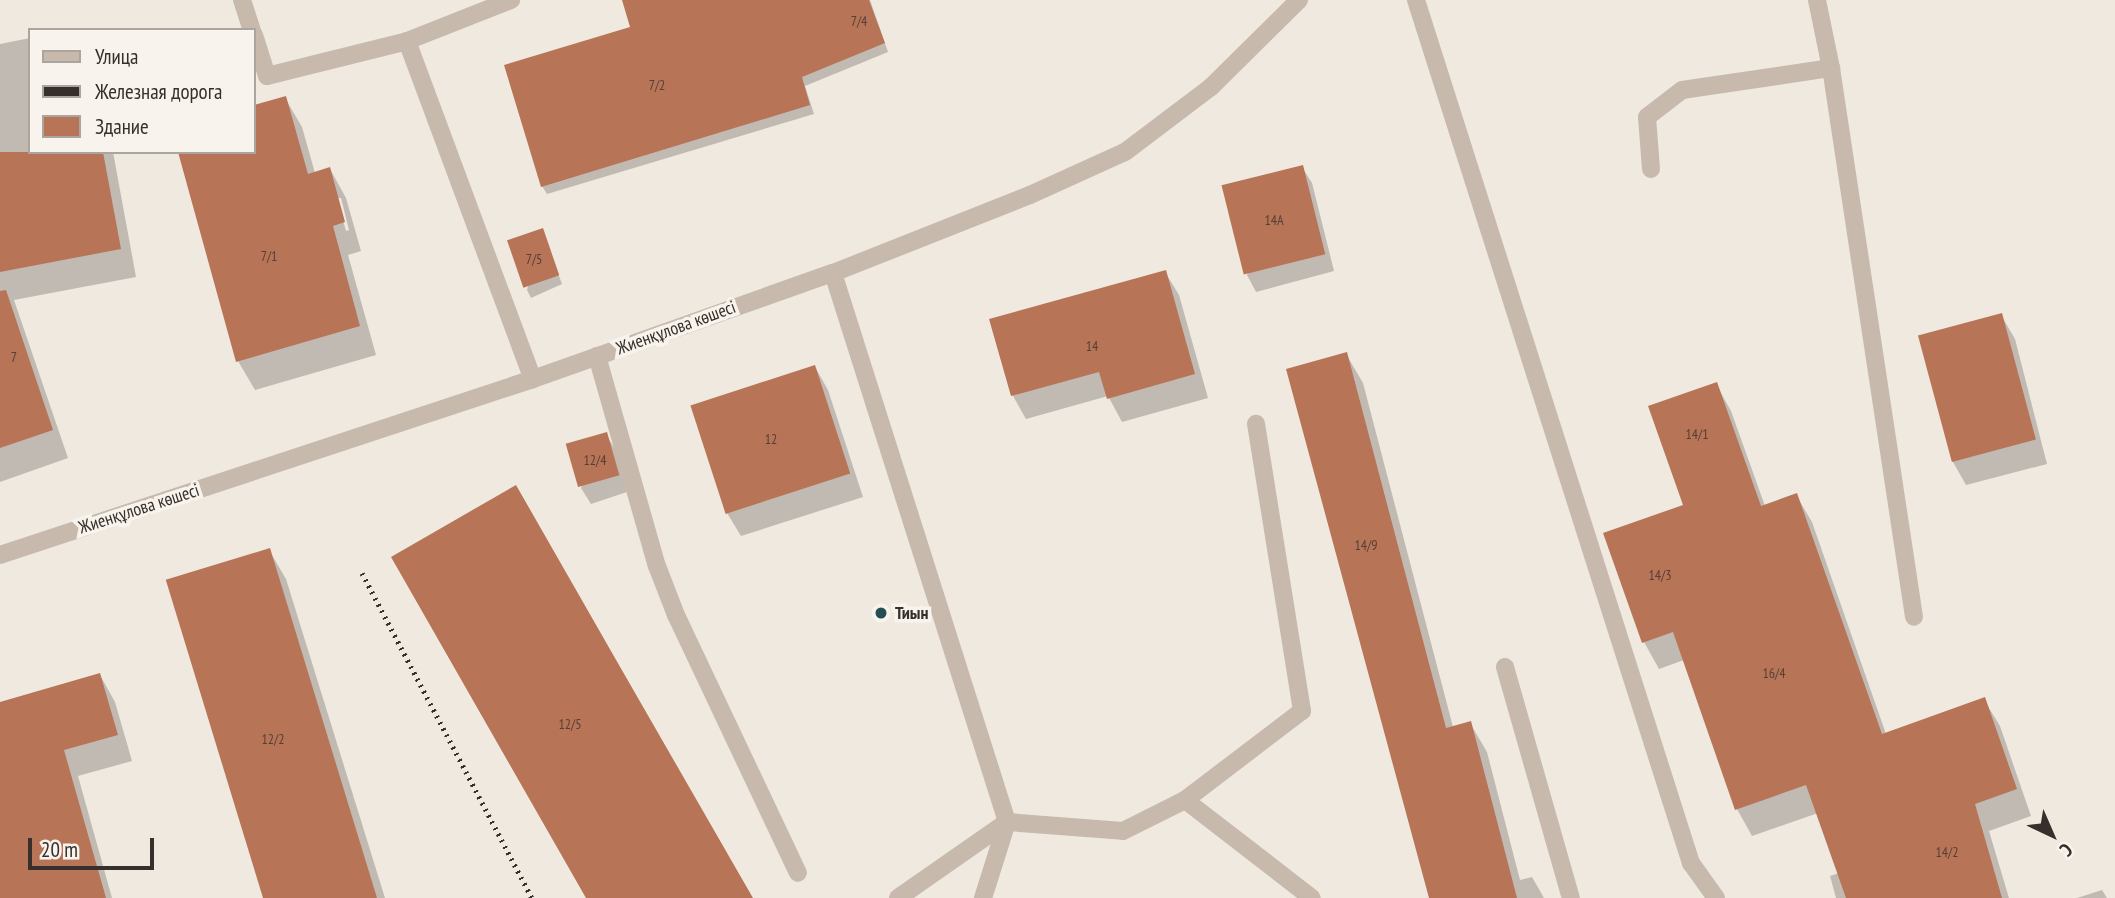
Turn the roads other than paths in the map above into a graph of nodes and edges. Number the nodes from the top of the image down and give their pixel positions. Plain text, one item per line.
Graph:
1 (242, 0) edge
2 (511, 0) edge
3 (1299, 0) edge
4 (1416, 0) edge
5 (1817, 0) edge
6 (251, 28) edge
7 (256, 41) edge
8 (407, 41) junction
9 (1831, 68) junction
10 (1651, 169) dead end
11 (833, 272) junction
12 (597, 356) junction
13 (533, 379) junction
14 (1256, 424) dead end
15 (0, 555) edge
16 (1913, 617) dead end
17 (1505, 667) dead end
18 (1185, 800) junction
19 (1007, 822) junction
20 (798, 873) dead end
21 (898, 898) edge
22 (983, 898) edge
23 (1312, 898) edge
24 (1571, 898) edge
25 (1716, 898) edge

1 - 6 street
2 - 8 street
3 - 11 street, Жиенқұлова көшесі
4 - 25 street
5 - 9 street
7 - 8 street
8 - 13 street
9 - 10 street
9 - 16 street
11 - 12 street, Жиенқұлова көшесі
11 - 19 street
12 - 13 street, Жиенқұлова көшесі
12 - 20 street
13 - 15 street, Жиенқұлова көшесі
14 - 18 street
17 - 24 street
18 - 19 street
18 - 23 street
19 - 21 street
19 - 22 street

